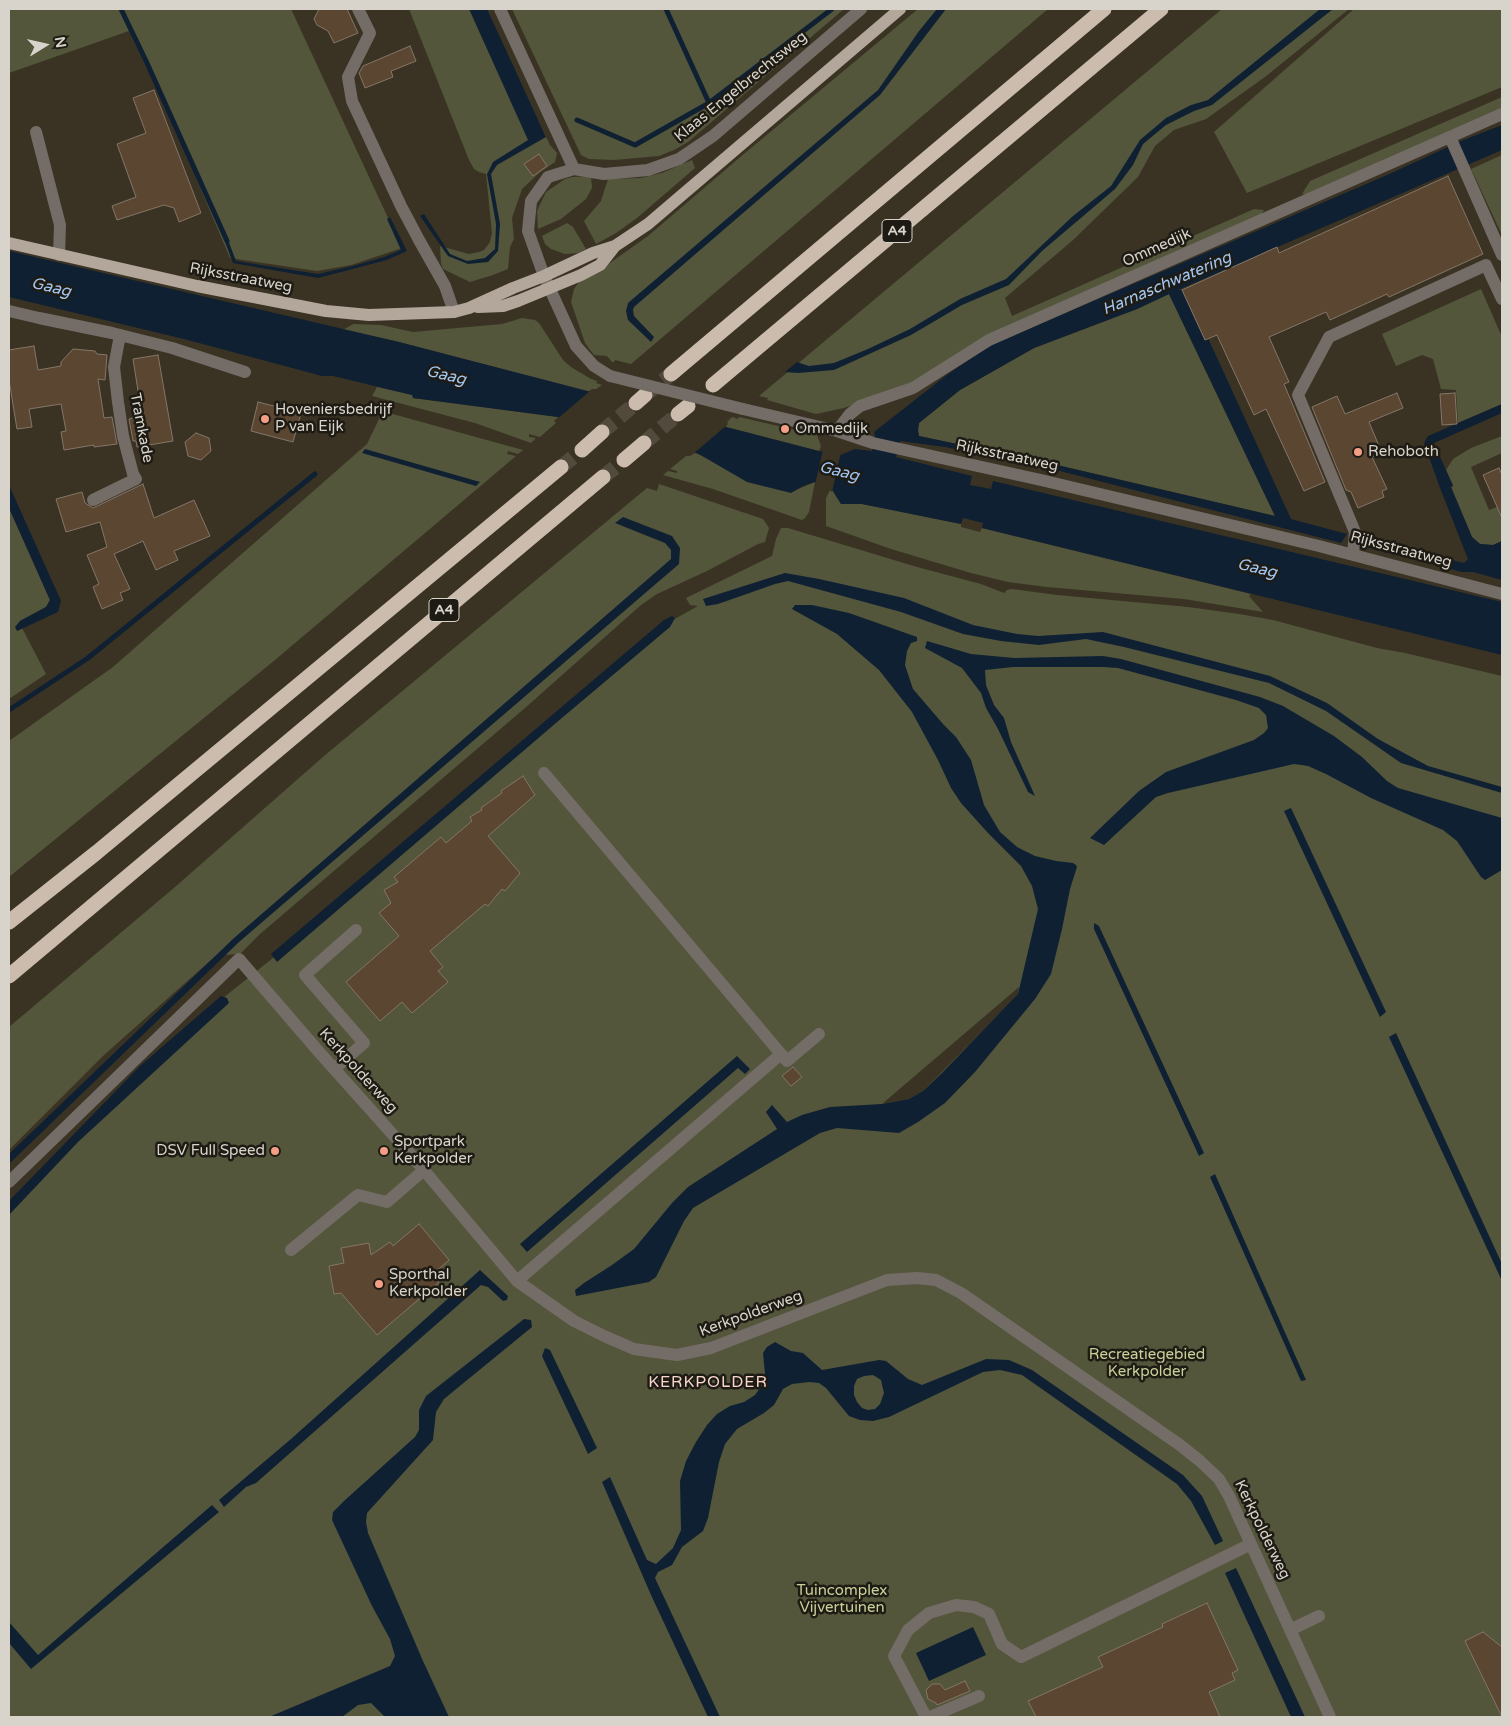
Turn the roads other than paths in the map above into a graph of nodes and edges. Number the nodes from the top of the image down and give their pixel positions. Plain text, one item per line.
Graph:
1 (358, 9) edge
2 (500, 9) edge
3 (862, 9) edge
4 (900, 9) edge
5 (1104, 9) edge
6 (1161, 9) edge
7 (1502, 114) edge
8 (36, 132) dead end
9 (1451, 140) junction
10 (574, 169) junction
11 (9, 243) edge
12 (615, 246) junction
13 (59, 255) junction
14 (1502, 256) edge
15 (1486, 265) junction
16 (544, 276) junction
17 (550, 289) junction
18 (1502, 299) edge
19 (469, 308) junction
20 (9, 310) edge
21 (454, 312) junction
22 (120, 335) junction
23 (245, 372) dead end
24 (671, 374) tunnel mouth
25 (713, 385) dead end
26 (837, 431) junction
27 (602, 432) tunnel mouth
28 (644, 443) tunnel mouth
29 (582, 450) tunnel mouth
30 (624, 460) tunnel mouth
31 (561, 467) tunnel mouth
32 (603, 478) tunnel mouth
33 (93, 500) dead end
34 (1353, 555) junction
35 (1502, 594) edge
36 (544, 773) dead end
37 (9, 922) edge
38 (356, 930) dead end
39 (9, 976) edge
40 (819, 1034) dead end
41 (781, 1054) junction
42 (334, 1069) junction
43 (424, 1170) junction
44 (9, 1182) edge
45 (291, 1250) dead end
46 (517, 1281) junction
47 (1251, 1544) junction
48 (1319, 1616) dead end
49 (1290, 1630) junction
50 (979, 1696) dead end
51 (926, 1717) edge
52 (930, 1717) edge
53 (1330, 1717) edge

1 - 21 street
2 - 10 street
3 - 10 street, Klaas Engelbrechtsweg
4 - 12 main road
5 - 24 highway, A4
6 - 25 highway, A4
7 - 9 street, Ommedijk
8 - 13 street
9 - 14 street
9 - 26 street, Ommedijk
10 - 16 street, Klaas Engelbrechtsweg
11 - 13 main road, Rijksstraatweg
12 - 16 main road
12 - 17 main road
13 - 21 main road, Rijksstraatweg
14 - 15 street
15 - 18 street
15 - 34 street
16 - 17 street, Rijksstraatweg
16 - 19 main road, Rijksstraatweg
17 - 19 main road, Rijksstraatweg
17 - 26 street, Rijksstraatweg, bridge
19 - 21 main road, Rijksstraatweg
20 - 22 street
22 - 23 street
22 - 33 street, Tramkade
26 - 34 street, Rijksstraatweg
27 - 29 highway
28 - 30 highway
31 - 37 highway, A4
32 - 39 highway, A4
34 - 35 street, Rijksstraatweg
36 - 41 street
38 - 42 street
40 - 41 street
41 - 46 street
42 - 43 street, Kerkpolderweg
42 - 44 street, Kerkpolderweg
43 - 45 street
43 - 46 street, Kerkpolderweg
46 - 47 street, Kerkpolderweg
47 - 49 street, Kerkpolderweg
47 - 51 street
48 - 49 street
49 - 53 street, Kerkpolderweg
50 - 52 street

